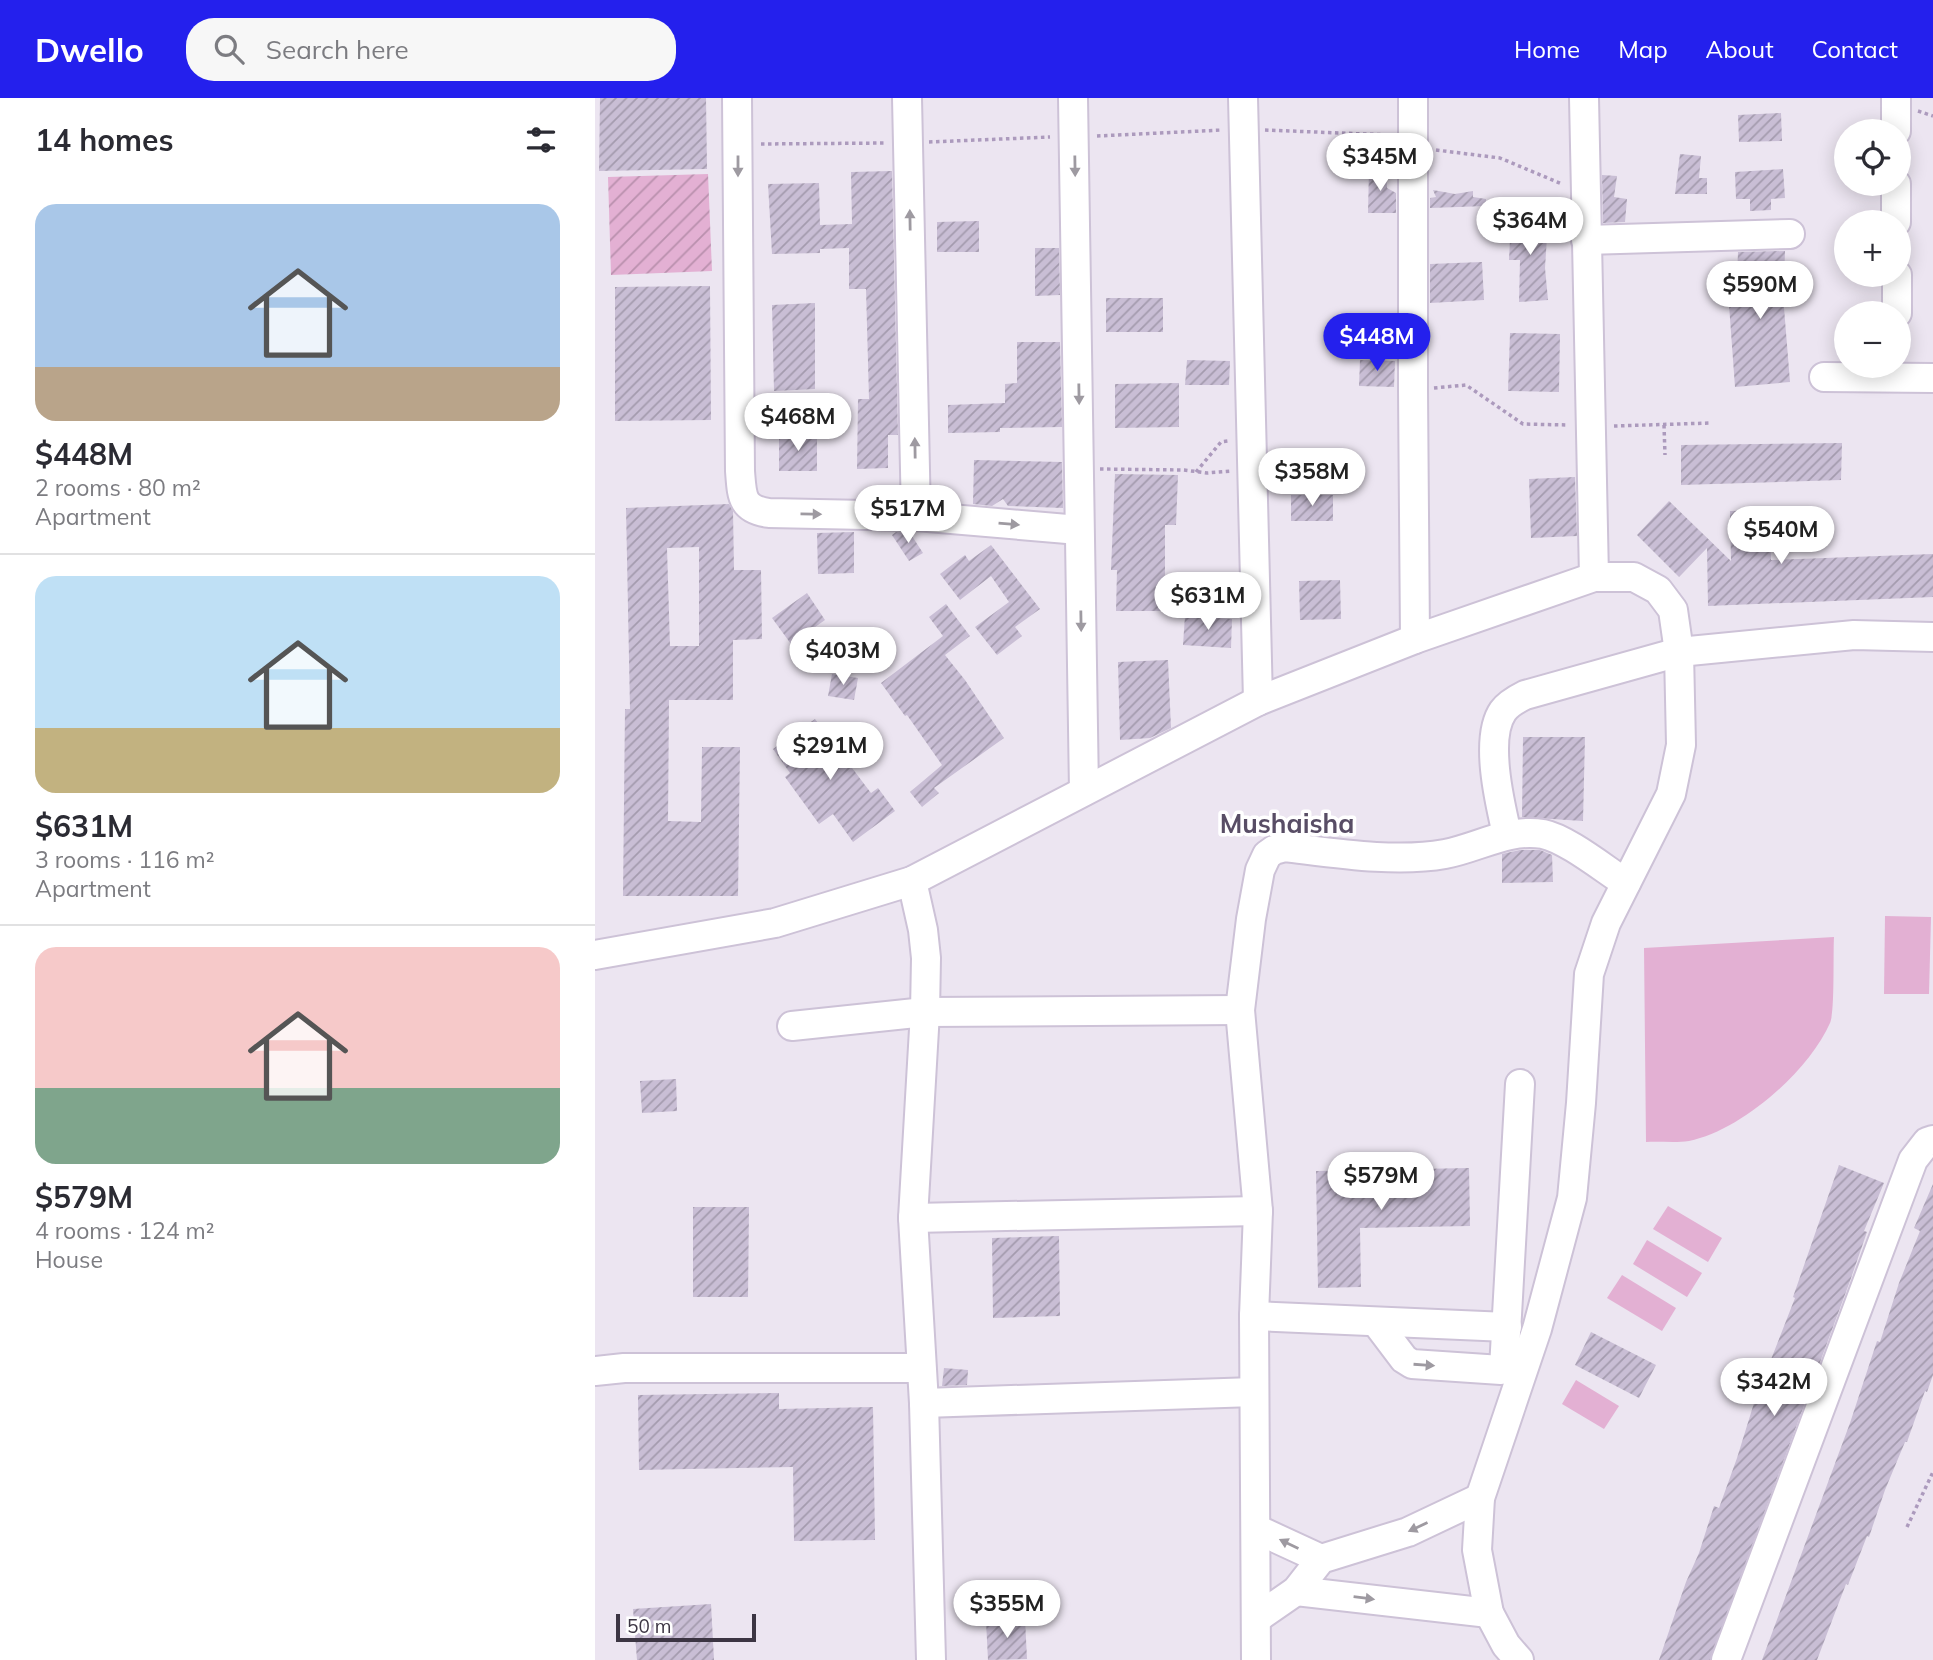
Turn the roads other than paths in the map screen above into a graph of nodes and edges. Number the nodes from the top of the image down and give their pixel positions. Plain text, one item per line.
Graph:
1 (737, 98) edge
2 (907, 98) edge
3 (1073, 98) edge
4 (1243, 98) edge
5 (1413, 98) edge
6 (1584, 98) edge
7 (1896, 98) edge
8 (1896, 119) edge
9 (1790, 234) dead end
10 (1586, 240) junction
11 (1911, 374) edge
12 (1834, 376) edge
13 (1824, 377) dead end
14 (1933, 378) edge
15 (916, 516) junction
16 (1079, 530) junction
17 (1594, 578) junction
18 (1933, 637) edge
19 (1415, 639) junction
20 (1679, 652) junction
21 (1258, 701) junction
22 (1084, 791) junction
23 (1507, 834) junction
24 (912, 881) junction
25 (1626, 883) junction
26 (595, 956) edge
27 (1240, 1010) junction
28 (925, 1012) junction
29 (792, 1026) dead end
30 (1520, 1084) dead end
31 (1933, 1140) edge
32 (1258, 1211) junction
33 (912, 1218) junction
34 (1254, 1316) junction
35 (1376, 1322) junction
36 (1507, 1327) junction
37 (920, 1368) junction
38 (595, 1370) edge
39 (1254, 1392) junction
40 (924, 1403) junction
41 (1480, 1498) junction
42 (1256, 1529) junction
43 (1321, 1559) junction
44 (1296, 1591) junction
45 (1489, 1613) junction
46 (1257, 1618) junction
47 (930, 1660) edge
48 (1256, 1660) edge
49 (1520, 1660) edge
50 (1726, 1660) edge

1 -> 15 street
15 -> 2 street
3 -> 16 street
4 - 21 street
5 - 19 street
6 - 10 street
7 - 8 street
9 - 10 street
10 - 17 street
11 - 14 street
12 - 13 street
15 -> 16 street
16 -> 22 street
17 - 19 street
17 - 20 street
18 - 20 street
19 - 21 street
20 - 23 street
20 - 25 street
21 - 22 street
22 - 24 street
23 - 25 street
23 - 27 street
24 - 26 street
24 - 28 street
25 - 41 street
27 - 28 street
27 - 32 street
28 - 29 street
28 - 33 street
30 - 36 street
31 - 50 street
32 - 33 street
32 - 34 street
33 - 37 street
34 - 35 street
34 - 39 street
35 - 36 street
35 -> 36 street
37 - 38 street
37 - 40 street
39 - 40 street
39 - 42 street
40 - 47 street
41 -> 43 street
41 - 45 street
43 -> 42 street
42 - 46 street
43 - 44 street
44 -> 45 street
44 - 46 street
45 - 49 street
46 - 48 street

